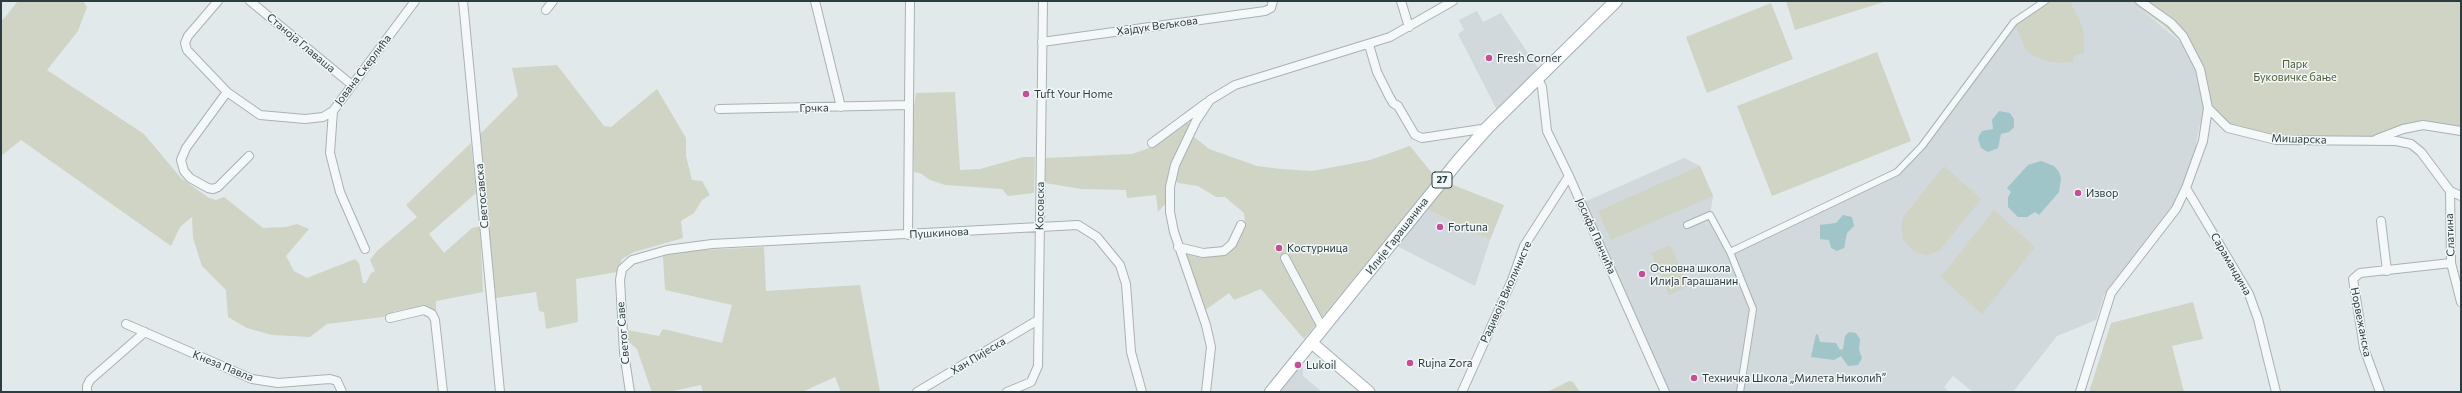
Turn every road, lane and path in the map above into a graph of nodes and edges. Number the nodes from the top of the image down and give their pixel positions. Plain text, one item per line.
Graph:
1 (218, 1) edge
2 (250, 1) edge
3 (415, 1) edge
4 (463, 1) edge
5 (553, 1) edge
6 (814, 1) edge
7 (910, 1) edge
8 (1043, 1) edge
9 (1401, 1) edge
10 (1453, 1) edge
11 (1616, 1) edge
12 (2045, 1) edge
13 (2140, 1) edge
14 (1272, 4) edge
15 (546, 10) dead end
16 (1409, 27) junction
17 (1042, 42) junction
18 (1369, 45) junction
19 (1538, 78) junction
20 (352, 85) junction
21 (227, 92) junction
22 (1210, 100) junction
23 (908, 105) junction
24 (841, 107) junction
25 (2208, 108) junction
26 (719, 109) dead end
27 (333, 111) junction
28 (1488, 127) junction
29 (2461, 131) edge
30 (2372, 140) junction
31 (1152, 143) dead end
32 (249, 156) dead end
33 (1570, 176) junction
34 (2186, 188) junction
35 (2450, 191) junction
36 (2461, 196) edge
37 (2381, 220) dead end
38 (1241, 225) dead end
39 (1687, 225) dead end
40 (1040, 227) junction
41 (908, 235) junction
42 (1178, 247) junction
43 (365, 250) dead end
44 (1730, 252) junction
45 (1285, 258) dead end
46 (2451, 263) junction
47 (2387, 271) junction
48 (621, 274) joint
49 (2461, 302) edge
50 (390, 318) dead end
51 (1038, 320) junction
52 (126, 324) dead end
53 (1323, 329) junction
54 (145, 332) junction
55 (1312, 342) junction
56 (87, 392) edge
57 (342, 392) edge
58 (443, 392) edge
59 (500, 392) edge
60 (630, 392) edge
61 (917, 392) edge
62 (1007, 392) edge
63 (1142, 392) edge
64 (1206, 392) edge
65 (1271, 392) edge
66 (1369, 392) edge
67 (1462, 392) edge
68 (1665, 392) edge
69 (1740, 392) edge
70 (2080, 392) edge
71 (2276, 392) edge
72 (2380, 392) edge

1 - 21 street, Јована Скерлића
2 - 20 street, Станоја Главаша
3 - 20 street, Јована Скерлића
4 - 59 street, Светосавска
5 - 15 street
6 - 24 street
7 - 23 street
8 - 17 street, Косовска
9 - 16 street
10 - 16 street
11 - 19 main road, Илије Гарашанина / 27
12 - 44 street
13 - 25 street
14 - 17 street, Хајдук Вељкова
16 - 18 street
17 - 40 street, Косовска
18 - 22 street
18 - 28 street
19 - 28 main road, Илије Гарашанина / 27
19 - 33 street, Јосифа Панчића
20 - 27 street, Јована Скерлића
21 - 27 street, Јована Скерлића
21 - 32 street
22 - 31 street
22 - 42 street
23 - 24 street, Грчка
23 - 41 street
24 - 26 street, Грчка
25 - 30 street, Мишарска
25 - 34 street
27 - 43 street
28 - 53 main road, Илије Гарашанина / 27
29 - 30 street
30 - 35 street, Мишарска
33 - 67 street, Радивоја Виолинисте
33 - 68 street, Јосифа Панчића
34 - 70 street
34 - 71 street, Сарамандина
35 - 36 street, Мишарска
35 - 46 street, Слатина
37 - 47 street
38 - 42 street
39 - 44 street
40 - 41 street, Пушкинова
40 - 51 street, Косовска
40 - 63 street, Пушкинова
41 - 48 street, Пушкинова
42 - 64 street
44 - 69 street
45 - 53 street
46 - 47 street, Норвежанска
46 - 49 street, Слатина
47 - 72 street, Норвежанска
48 - 60 street, Светог Саве
50 - 58 street
51 - 61 street, Хан Пијеска
51 - 62 street, Косовска
52 - 54 street, Кнеза Павла
53 - 55 main road, Илије Гарашанина / 27
54 - 56 street
54 - 57 street, Кнеза Павла
55 - 65 main road, Илије Гарашанина / 27
55 - 66 main road

